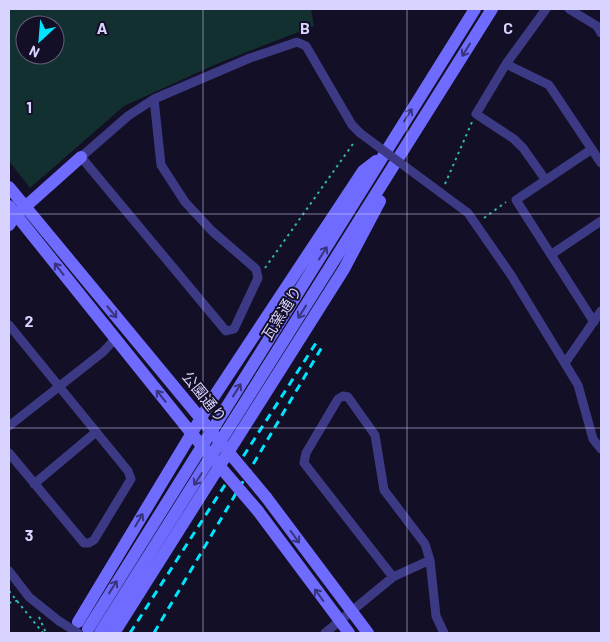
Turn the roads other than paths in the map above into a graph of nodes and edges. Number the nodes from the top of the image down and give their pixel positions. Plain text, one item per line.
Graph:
1 (475, 9) edge
2 (492, 9) edge
3 (546, 9) edge
4 (569, 9) edge
5 (601, 33) edge
6 (506, 64) junction
7 (154, 98) junction
8 (592, 148) junction
9 (81, 157) junction
10 (382, 157) junction
11 (601, 163) edge
12 (393, 167) junction
13 (545, 179) junction
14 (9, 187) edge
15 (14, 214) edge
16 (601, 222) edge
17 (552, 254) junction
18 (601, 311) edge
19 (594, 322) junction
20 (9, 325) edge
21 (115, 340) junction
22 (565, 363) junction
23 (59, 386) junction
24 (201, 419) junction
25 (9, 426) edge
26 (96, 432) junction
27 (192, 434) junction
28 (601, 449) edge
29 (228, 452) junction
30 (9, 453) edge
31 (220, 466) junction
32 (34, 484) junction
33 (430, 560) junction
34 (9, 571) edge
35 (394, 577) junction
36 (351, 612) junction
37 (339, 622) junction
38 (86, 629) edge
39 (114, 633) edge
40 (325, 633) edge
41 (349, 633) edge
42 (368, 633) edge
43 (444, 633) edge

10 -> 1 street, 瓦窯通り
2 -> 12 street, 瓦窯通り
3 - 6 street
4 - 5 street
6 - 8 street
6 - 13 street
7 - 9 street
7 - 9 street
7 - 22 street, bridge
8 - 11 street
8 - 13 street
9 - 15 street
10 - 24 street
38 -> 10 street, 瓦窯通り
12 - 29 street
12 -> 38 street, 瓦窯通り
13 - 17 street
14 - 15 street, 公園通り
21 -> 15 street, 公園通り
15 -> 24 street, 公園通り
16 - 17 street
17 - 19 street
18 - 19 street
19 - 22 street
20 - 23 street
21 - 23 street
27 -> 21 street, 公園通り
22 - 28 street
23 - 25 street
23 - 26 street
24 - 27 street
24 - 29 street, 公園通り, bridge
26 - 32 street
26 - 32 street
27 - 31 street, 公園通り, bridge
38 -> 27 street
29 - 31 street
29 -> 36 street, 公園通り, bridge
30 - 32 street
37 -> 31 street, 公園通り, bridge
31 - 39 street
33 - 35 street
33 - 35 street
33 - 43 street
34 - 38 street, bridge
35 - 36 street
36 - 37 street
36 - 42 street, 公園通り
37 - 40 street
37 - 41 street, 公園通り

